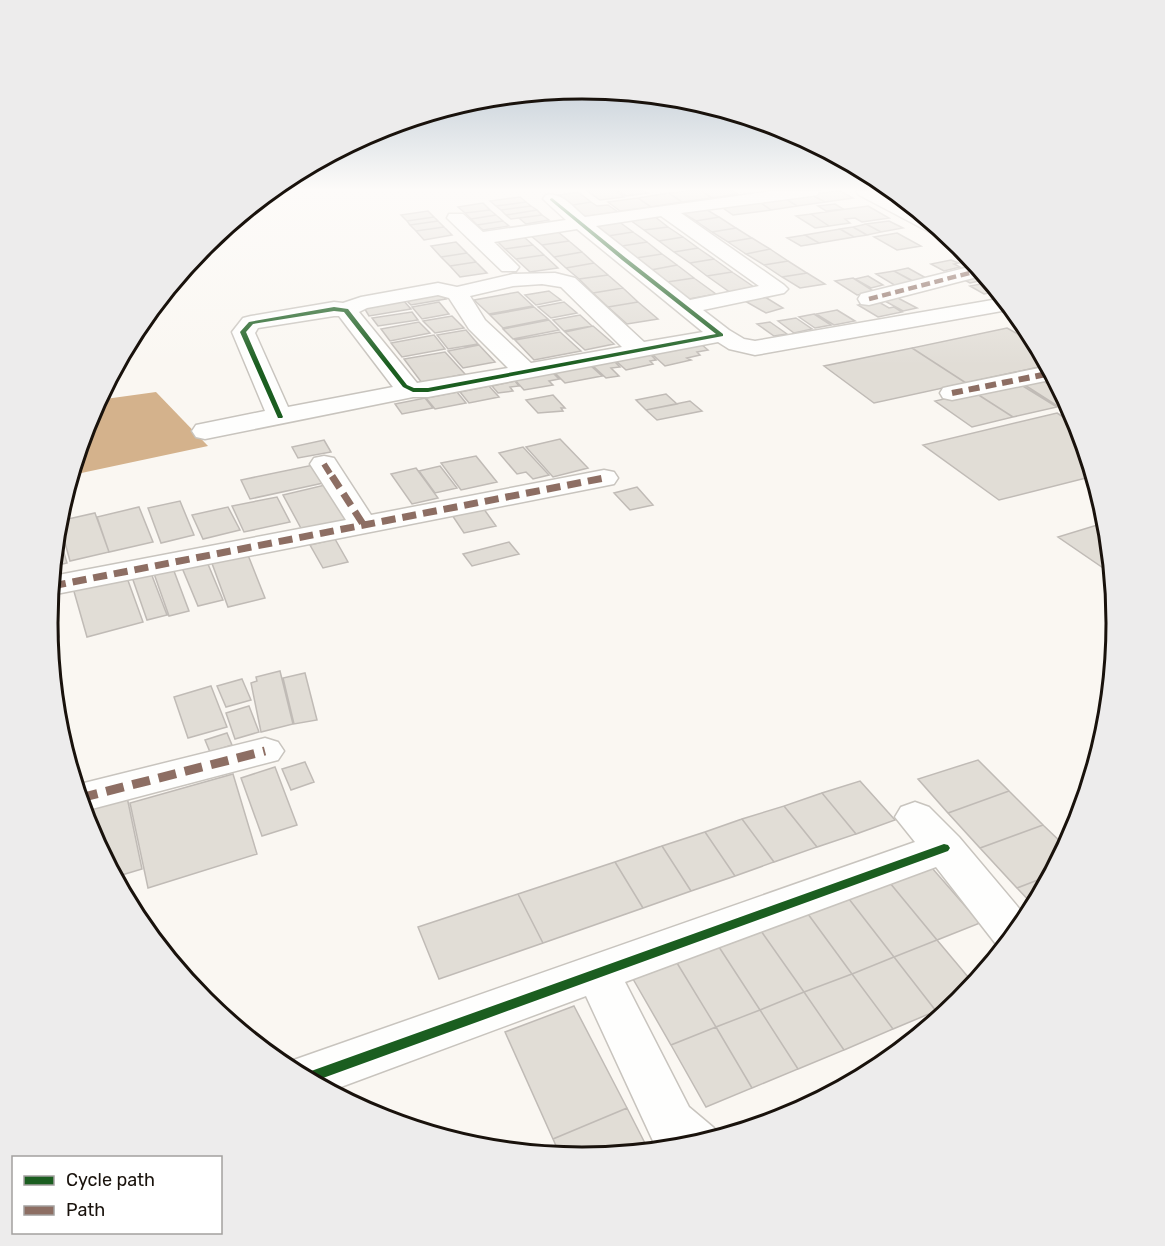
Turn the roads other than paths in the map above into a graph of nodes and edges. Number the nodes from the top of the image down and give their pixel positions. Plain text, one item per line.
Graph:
1 (489, 249) edge
2 (614, 249) edge
3 (720, 249) edge
4 (509, 267) dead end
5 (971, 272) edge
6 (458, 293) junction
7 (869, 298) dead end
8 (999, 306) edge
9 (686, 307) junction
10 (346, 310) junction
11 (721, 334) junction
12 (639, 350) junction
13 (525, 371) junction
14 (1043, 375) edge
15 (413, 390) junction
16 (952, 393) dead end
17 (280, 417) junction
18 (205, 432) dead end
19 (324, 464) dead end
20 (604, 478) dead end
21 (363, 525) junction
22 (60, 584) edge
23 (265, 751) dead end
24 (88, 796) edge
25 (1009, 927) edge
26 (597, 971) junction
27 (315, 1074) edge
28 (687, 1137) edge

1 - 4 street
2 - 9 street
3 - 9 street
5 - 7 street
6 - 10 street
6 - 12 street
6 - 13 street
8 - 11 street
9 - 11 street
10 - 15 street
10 - 17 street
11 - 12 street
12 - 13 street
13 - 15 street
14 - 16 street
15 - 17 street
17 - 18 street
19 - 21 street
20 - 21 street
21 - 22 street
23 - 24 street
25 - 26 street
26 - 27 street
26 - 28 street

